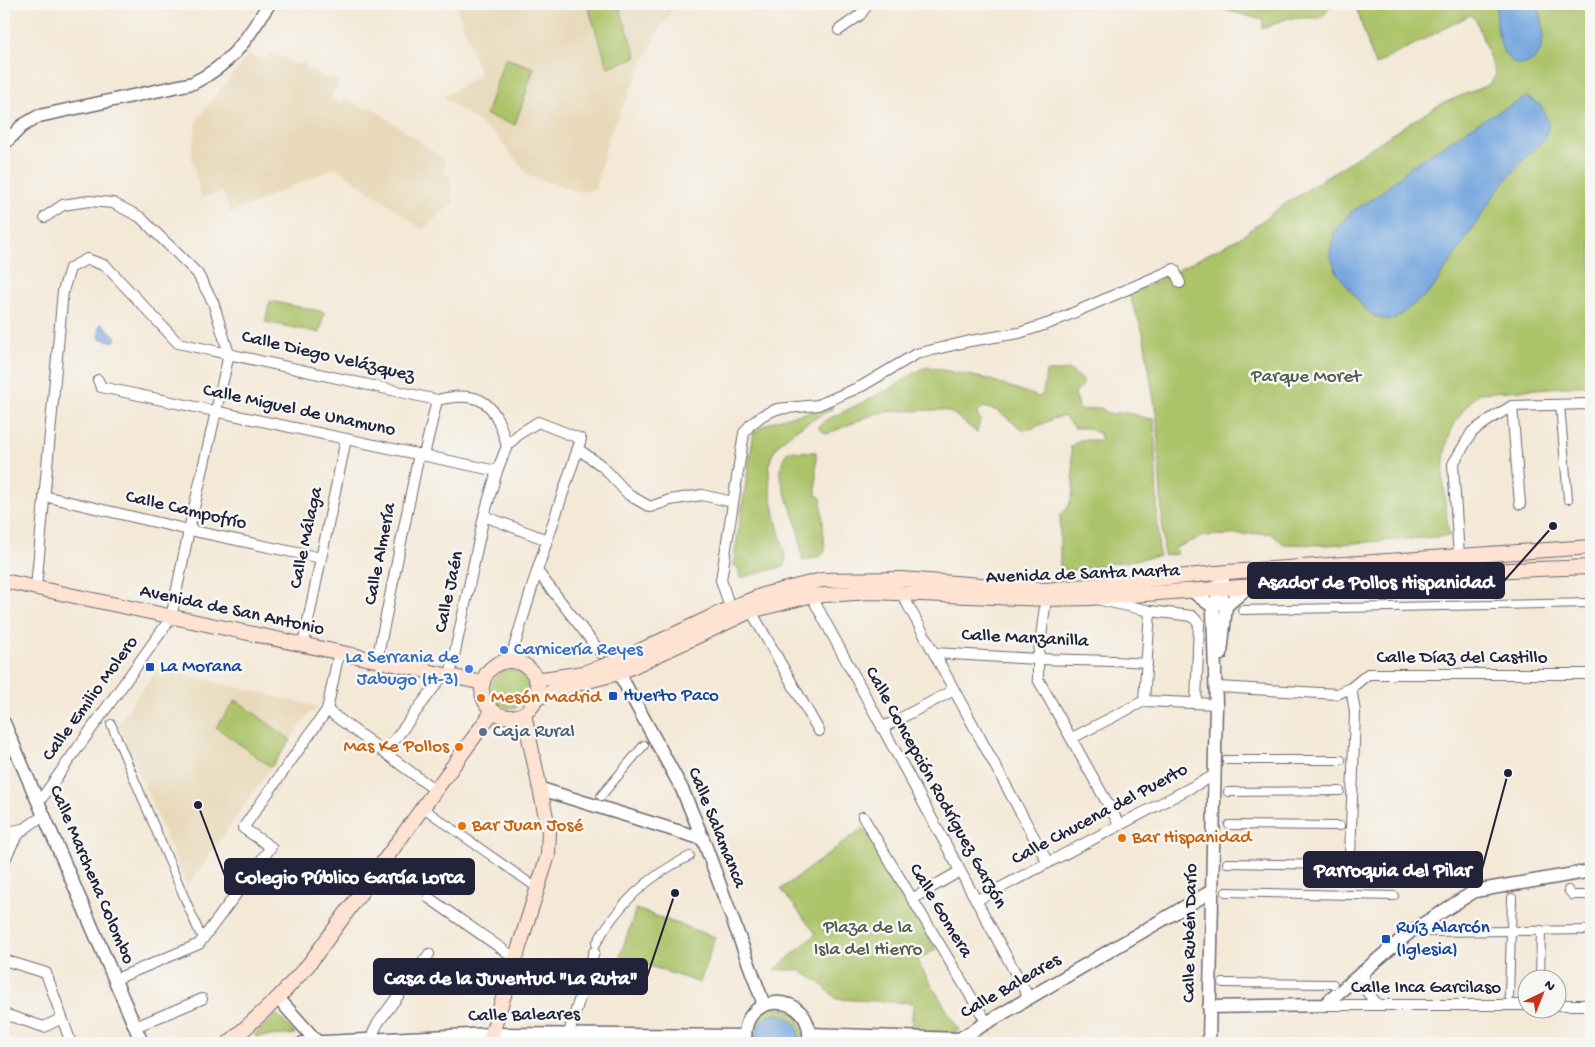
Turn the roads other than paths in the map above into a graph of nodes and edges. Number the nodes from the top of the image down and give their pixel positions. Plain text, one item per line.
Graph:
1 (269, 4) edge
2 (868, 4) edge
3 (839, 30) dead end
4 (4, 144) edge
5 (45, 217) dead end
6 (1180, 283) dead end
7 (229, 354) junction
8 (98, 380) dead end
9 (437, 400) junction
10 (1591, 404) edge
11 (1560, 405) junction
12 (1512, 406) junction
13 (217, 411) junction
14 (346, 439) junction
15 (579, 444) junction
16 (507, 446) junction
17 (422, 455) junction
18 (497, 471) junction
19 (44, 496) junction
20 (1568, 499) dead end
21 (733, 502) junction
22 (1520, 504) dead end
23 (484, 516) junction
24 (189, 530) junction
25 (547, 540) junction
26 (1591, 547) edge
27 (1458, 556) junction
28 (321, 558) junction
29 (1591, 567) edge
30 (537, 571) junction
31 (1227, 572) junction
32 (1209, 575) junction
33 (902, 579) junction
34 (4, 581) edge
35 (36, 588) junction
36 (1247, 588) junction
37 (808, 589) junction
38 (1220, 590) junction
39 (1192, 591) junction
40 (902, 594) junction
41 (1046, 595) junction
42 (1090, 598) junction
43 (1591, 603) edge
44 (1220, 607) junction
45 (730, 608) junction
46 (751, 610) junction
47 (1242, 610) dead end
48 (1150, 611) junction
49 (172, 618) junction
50 (303, 645) junction
51 (338, 652) junction
52 (934, 653) junction
53 (601, 654) dead end
54 (1038, 659) junction
55 (377, 660) junction
56 (510, 661) junction
57 (1114, 661) joint
58 (1148, 663) junction
59 (619, 673) junction
60 (447, 674) junction
61 (1591, 674) edge
62 (536, 680) junction
63 (483, 683) junction
64 (1218, 687) junction
65 (1351, 688) junction
66 (954, 690) junction
67 (536, 699) junction
68 (1144, 701) junction
69 (1196, 703) junction
70 (1216, 704) junction
71 (327, 710) junction
72 (493, 711) junction
73 (524, 714) junction
74 (4, 723) edge
75 (111, 724) dead end
76 (882, 728) junction
77 (819, 731) dead end
78 (1072, 738) junction
79 (644, 745) dead end
80 (385, 753) junction
81 (1227, 760) dead end
82 (1341, 760) dead end
83 (1213, 776) junction
84 (541, 789) junction
85 (435, 790) junction
86 (1340, 791) dead end
87 (1228, 792) dead end
88 (601, 796) dead end
89 (39, 802) junction
90 (422, 808) junction
91 (45, 816) junction
92 (863, 817) dead end
93 (1119, 824) junction
94 (1229, 825) dead end
95 (1340, 826) dead end
96 (22, 829) junction
97 (4, 833) edge
98 (704, 839) junction
99 (690, 856) dead end
100 (1350, 857) dead end
101 (4, 862) edge
102 (1048, 863) junction
103 (1227, 863) dead end
104 (1340, 865) dead end
105 (1591, 871) edge
106 (960, 872) junction
107 (537, 888) junction
108 (1568, 890) dead end
109 (1210, 892) junction
110 (1226, 892) dead end
111 (1591, 895) edge
112 (1394, 896) dead end
113 (429, 898) dead end
114 (1512, 898) dead end
115 (912, 900) junction
116 (977, 900) junction
117 (1541, 930) junction
118 (1591, 930) edge
119 (1511, 931) junction
120 (199, 932) dead end
121 (1426, 932) dead end
122 (595, 948) joint
123 (429, 954) dead end
124 (515, 958) junction
125 (4, 960) edge
126 (1540, 970) edge
127 (1363, 972) junction
128 (116, 979) junction
129 (1223, 983) dead end
130 (1333, 984) dead end
131 (1509, 996) dead end
132 (278, 998) junction
133 (1029, 998) junction
134 (202, 999) dead end
135 (764, 1005) junction
136 (1324, 1005) junction
137 (1378, 1005) junction
138 (1518, 1005) edge
139 (1568, 1005) edge
140 (1591, 1005) edge
141 (1209, 1008) junction
142 (4, 1014) edge
143 (62, 1018) junction
144 (987, 1023) junction
145 (135, 1027) junction
146 (569, 1034) junction
147 (370, 1039) junction
148 (490, 1039) edge
149 (547, 1039) edge
150 (628, 1039) edge
151 (810, 1039) edge
152 (746, 1040) edge
153 (325, 1042) edge
154 (71, 1043) edge
155 (142, 1043) edge
156 (230, 1043) edge
157 (303, 1043) edge
158 (1209, 1043) edge

1 - 4 street
2 - 3 street
5 - 7 street, Calle Diego Velázquez
6 - 21 street
7 - 9 street, Calle Diego Velázquez
7 - 13 street
7 - 19 street
8 - 13 street, Calle Miguel de Unamuno
9 - 16 street, Calle Diego Velázquez
9 - 17 street, Calle Almería
10 - 11 street
11 - 12 street
11 - 20 street
12 - 22 street
12 - 27 street
13 - 14 street, Calle Miguel de Unamuno
13 - 24 street
14 - 17 street, Calle Miguel de Unamuno
14 - 28 street, Calle Málaga
15 - 16 street
15 - 21 street
15 - 25 street
16 - 18 street, Calle Jaén
17 - 18 street, Calle Miguel de Unamuno
17 - 55 street, Calle Almería
18 - 23 street, Calle Jaén
19 - 24 street, Calle Campofrío
19 - 35 street
21 - 45 street
23 - 25 street
23 - 60 street, Calle Jaén
24 - 28 street, Calle Campofrío
24 - 49 street
25 - 30 street
26 - 27 main road, Avenida de Santa Marta
27 - 31 main road, Avenida de Santa Marta
28 - 50 street, Calle Málaga
29 - 36 main road, Avenida de Santa Marta
30 - 53 street
30 - 56 street
31 - 32 main road, Avenida de Santa Marta
31 - 38 street
32 - 38 street, Calle Rubén Darío
32 - 41 main road, Avenida de Santa Marta
33 - 37 main road, Avenida de Santa Marta
33 - 40 main road
33 - 41 main road, Avenida de Santa Marta
34 - 35 main road, Avenida de San Antonio
35 - 49 main road, Avenida de San Antonio
36 - 38 main road, Avenida de Santa Marta
36 - 44 street
37 - 40 main road, Avenida de Santa Marta
37 - 45 main road, Avenida de Santa Marta
37 - 46 main road, Avenida de Santa Marta
37 - 76 street, Calle Concepción Rodríguez Garzón
38 - 39 main road, Avenida de Santa Marta
38 - 44 street, Calle Rubén Darío
39 - 42 main road, Avenida de Santa Marta
39 - 44 street
40 - 41 main road, Avenida de Santa Marta
40 - 52 street
41 - 42 main road, Avenida de Santa Marta
41 - 54 street
42 - 48 street
43 - 47 street
44 - 64 street, Calle Rubén Darío
44 - 70 street, Calle Rubén Darío
45 - 62 main road, Avenida de Santa Marta
46 - 59 main road, Avenida de Santa Marta
46 - 77 street
48 - 58 street
48 - 69 street
49 - 50 main road, Avenida de San Antonio
49 - 89 street, Calle Emilio Molero
50 - 51 main road, Avenida de San Antonio
51 - 55 main road, Avenida de San Antonio
51 - 71 street
52 - 54 street, Calle Manzanilla
52 - 66 street
54 - 57 street, Calle Manzanilla
54 - 78 street
55 - 60 main road, Avenida de San Antonio
56 - 62 main road
56 - 63 main road
57 - 58 street
58 - 68 street
59 - 67 main road, Avenida de Santa Marta
59 - 98 street, Calle Salamanca
60 - 63 main road, Avenida de San Antonio
60 - 80 street
61 - 65 street, Calle Díaz del Castillo
62 - 67 main road
63 - 72 main road
64 - 65 street, Calle Díaz del Castillo
64 - 70 street, Calle Rubén Darío
65 - 100 street
66 - 76 street
66 - 102 street
67 - 73 main road
68 - 69 street
68 - 78 street
69 - 70 street
70 - 83 street, Calle Rubén Darío
71 - 80 street
71 - 128 street
72 - 73 main road
72 - 85 main road
73 - 84 main road
74 - 89 street, Calle Marchena Colombo
75 - 120 street
76 - 106 street, Calle Concepción Rodríguez Garzón
78 - 93 street
79 - 88 street
80 - 85 street
81 - 82 street
83 - 93 street, Calle Chucena del Puerto
83 - 109 street, Calle Rubén Darío
84 - 98 street
84 - 107 main road
85 - 90 main road
86 - 87 street
89 - 91 street, Calle Marchena Colombo
90 - 107 street
90 - 132 main road
91 - 96 street
91 - 128 street, Calle Marchena Colombo
92 - 115 street, Calle Gomera
93 - 102 street, Calle Chucena del Puerto
94 - 95 street
96 - 97 street
96 - 101 street
98 - 135 street, Calle Salamanca
99 - 122 street
102 - 116 street, Calle Chucena del Puerto
103 - 104 street
105 - 127 street
106 - 115 street
106 - 116 street, Calle Concepción Rodríguez Garzón
107 - 124 main road
108 - 111 street
109 - 133 street, Calle Baleares
109 - 141 street, Calle Rubén Darío
110 - 112 street
113 - 124 street
114 - 119 street
115 - 144 street, Calle Gomera
116 - 133 street, Calle Concepción Rodríguez Garzón
117 - 118 street
117 - 119 street
117 - 126 street
119 - 121 street
119 - 131 street
122 - 146 street
123 - 147 street
124 - 148 main road
125 - 143 street
127 - 136 street
127 - 137 street
128 - 145 street, Calle Marchena Colombo
129 - 130 street
132 - 153 street
132 - 156 main road
133 - 144 street, Calle Baleares
134 - 145 street
135 - 151 street
135 - 152 street
136 - 137 street, Calle Inca Garcilaso
136 - 141 street
137 - 138 street, Calle Inca Garcilaso
139 - 140 street
141 - 158 street, Calle Rubén Darío
142 - 143 street
143 - 154 street
144 - 151 street, Calle Baleares
145 - 155 street, Calle Marchena Colombo
146 - 149 street, Calle Baleares
146 - 150 street, Calle Baleares
147 - 148 street, Calle Baleares
147 - 153 street, Calle Baleares
148 - 149 street, Calle Baleares
150 - 152 street, Calle Baleares
153 - 157 street, Calle Baleares

